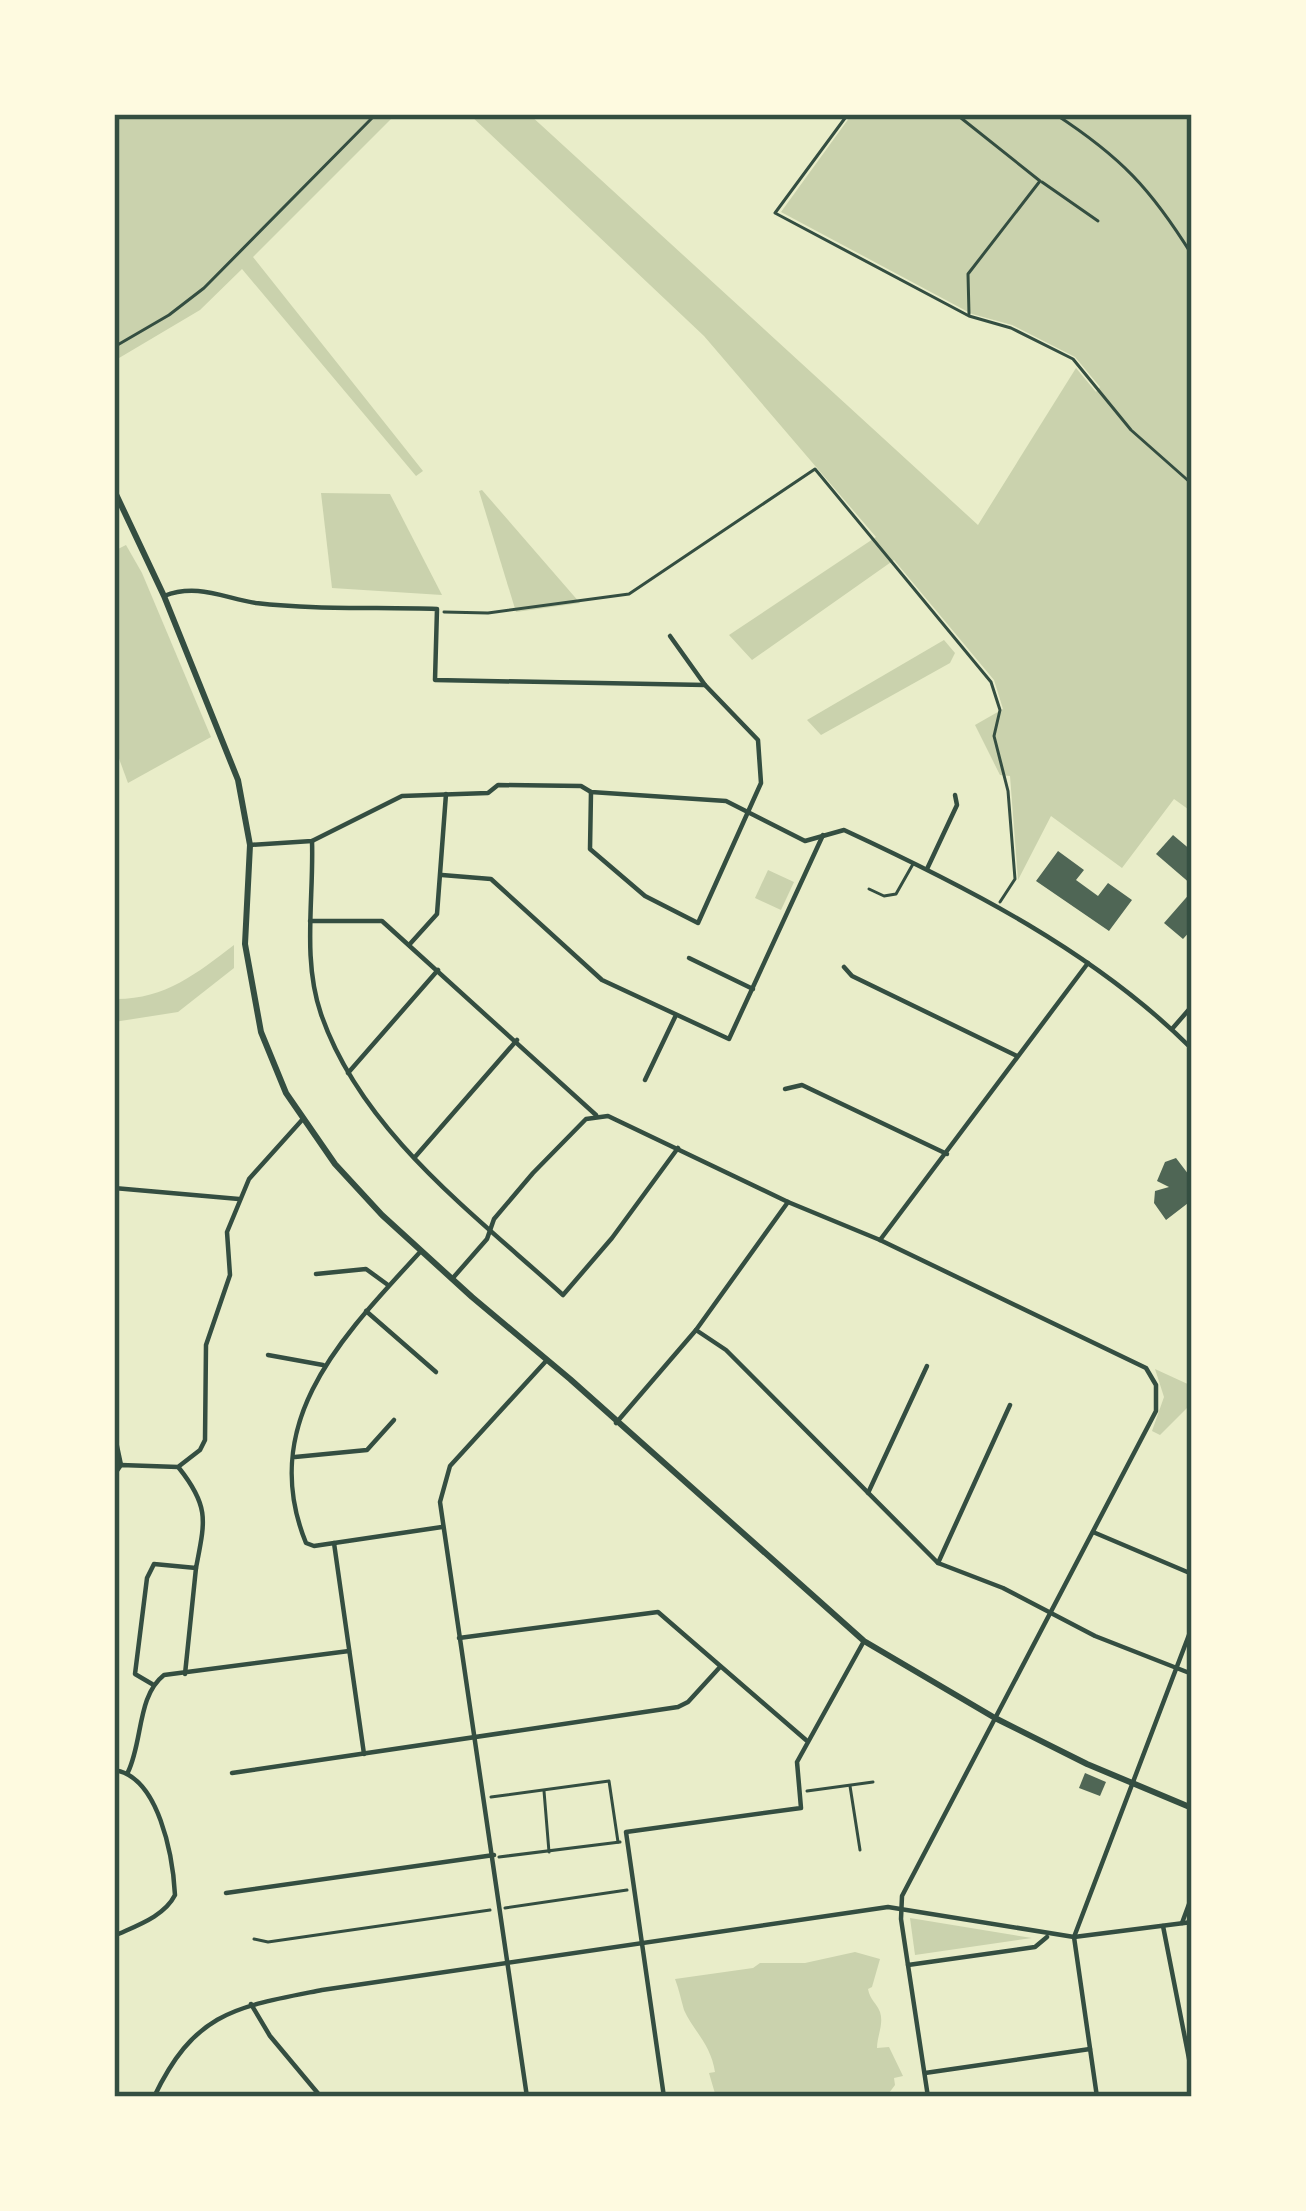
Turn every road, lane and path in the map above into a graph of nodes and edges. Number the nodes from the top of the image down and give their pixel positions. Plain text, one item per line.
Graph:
1 (376, 114) edge
2 (848, 114) edge
3 (956, 114) edge
4 (1055, 114) edge
5 (1040, 181) junction
6 (1099, 221) dead end
7 (1192, 255) edge
8 (969, 316) junction
9 (114, 347) edge
10 (1192, 484) edge
11 (114, 490) edge
12 (164, 596) junction
13 (437, 609) junction
14 (670, 636) dead end
15 (705, 685) junction
16 (592, 793) junction
17 (446, 794) junction
18 (955, 795) dead end
19 (748, 813) junction
20 (824, 836) junction
21 (312, 841) junction
22 (250, 845) junction
23 (914, 862) junction
24 (928, 869) junction
25 (442, 875) junction
26 (869, 889) dead end
27 (996, 907) junction
28 (310, 921) junction
29 (409, 945) junction
30 (689, 958) dead end
31 (1088, 963) junction
32 (844, 967) dead end
33 (438, 970) junction
34 (753, 989) junction
35 (1192, 1006) edge
36 (676, 1015) junction
37 (1172, 1029) junction
38 (518, 1040) junction
39 (1192, 1049) edge
40 (1017, 1056) junction
41 (348, 1073) junction
42 (645, 1080) dead end
43 (785, 1089) dead end
44 (597, 1116) junction
45 (302, 1120) junction
46 (678, 1148) junction
47 (947, 1154) junction
48 (415, 1157) junction
49 (114, 1188) edge
50 (239, 1199) junction
51 (788, 1202) junction
52 (490, 1229) junction
53 (880, 1240) junction
54 (421, 1251) junction
55 (316, 1274) dead end
56 (452, 1279) junction
57 (388, 1286) junction
58 (366, 1311) junction
59 (696, 1330) junction
60 (268, 1354) dead end
61 (547, 1360) junction
62 (322, 1365) junction
63 (927, 1366) dead end
64 (436, 1372) dead end
65 (1010, 1405) dead end
66 (394, 1420) dead end
67 (616, 1423) junction
68 (114, 1432) edge
69 (295, 1457) junction
70 (121, 1465) junction
71 (178, 1467) junction
72 (114, 1475) edge
73 (868, 1493) junction
74 (442, 1527) junction
75 (1093, 1532) junction
76 (334, 1543) junction
77 (938, 1563) junction
78 (196, 1568) junction
79 (1192, 1574) edge
80 (1050, 1612) junction
81 (1192, 1627) edge
82 (459, 1638) junction
83 (865, 1641) junction
84 (350, 1651) junction
85 (720, 1667) junction
86 (1176, 1669) junction
87 (185, 1674) junction
88 (1192, 1674) edge
89 (152, 1684) junction
90 (995, 1718) junction
91 (475, 1739) junction
92 (808, 1742) junction
93 (364, 1754) junction
94 (114, 1770) edge
95 (128, 1772) junction
96 (232, 1773) dead end
97 (873, 1782) dead end
98 (1133, 1784) junction
99 (850, 1785) junction
100 (544, 1789) junction
101 (800, 1792) junction
102 (484, 1798) junction
103 (1192, 1808) edge
104 (628, 1841) junction
105 (618, 1842) junction
106 (860, 1850) dead end
107 (549, 1852) junction
108 (494, 1855) junction
109 (634, 1889) junction
110 (226, 1893) dead end
111 (1192, 1896) edge
112 (501, 1908) junction
113 (900, 1908) junction
114 (1192, 1922) edge
115 (1182, 1923) junction
116 (1163, 1925) junction
117 (1049, 1935) junction
118 (114, 1936) edge
119 (1074, 1937) junction
120 (254, 1939) dead end
121 (643, 1944) junction
122 (508, 1963) junction
123 (908, 1965) junction
124 (251, 2004) junction
125 (1090, 2050) junction
126 (925, 2073) junction
127 (1192, 2074) edge
128 (154, 2097) edge
129 (321, 2097) edge
130 (527, 2097) edge
131 (664, 2097) edge
132 (928, 2097) edge
133 (1097, 2097) edge

1 - 9 path
2 - 8 path
3 - 5 path
4 - 7 path
5 - 6 path
5 - 8 path
8 - 10 path
11 - 12 street
12 - 13 street
12 - 22 street
13 - 15 street
13 - 27 path
14 - 15 street
15 - 19 street
16 - 17 street
16 - 19 street
16 - 19 street
17 - 21 street
17 - 25 street
18 - 24 street
19 - 20 street
20 - 23 street
20 - 34 street
21 - 22 street
21 - 28 street
22 - 45 street
23 - 24 street
23 - 26 lane
24 - 27 street
25 - 29 street
25 - 36 street
27 - 31 street
28 - 29 street
28 - 41 street
29 - 33 street
30 - 34 street
31 - 37 street
31 - 40 street
32 - 40 street
33 - 38 street
33 - 41 street
34 - 36 street
35 - 37 street
36 - 42 street
37 - 39 street
38 - 44 street
38 - 48 street
40 - 47 street
41 - 48 street
43 - 47 street
44 - 46 street
44 - 52 street
45 - 50 street
45 - 54 street
46 - 51 street
46 - 52 street
47 - 53 street
48 - 52 street
49 - 50 street
50 - 71 street
51 - 53 street
51 - 59 street
52 - 56 street
53 - 75 street
54 - 56 street
54 - 57 street
55 - 57 street
56 - 61 street
57 - 58 street
58 - 62 street
58 - 64 street
59 - 67 street
59 - 73 street
60 - 62 street
61 - 67 street
61 - 74 street
62 - 69 street
63 - 73 street
65 - 77 street
66 - 69 street
67 - 83 street
68 - 70 street
69 - 76 street
70 - 71 street
70 - 72 street
71 - 78 street
73 - 77 street
74 - 76 street
74 - 82 street
75 - 79 street
75 - 80 street
76 - 84 street
77 - 80 street
78 - 87 street
78 - 89 street
80 - 86 street
80 - 90 street
81 - 86 street
82 - 85 street
82 - 91 street
83 - 90 street
83 - 92 street
84 - 87 street
84 - 93 street
85 - 91 street
85 - 92 street
86 - 88 street
86 - 98 street
87 - 89 street
89 - 95 street
90 - 98 street
90 - 113 street
91 - 93 street
91 - 102 street
92 - 101 street
93 - 96 street
94 - 95 street
95 - 118 street
97 - 99 path
98 - 103 street
98 - 119 street
99 - 101 path
99 - 106 path
100 - 102 path
100 - 105 path
100 - 107 path
101 - 104 street
102 - 108 street
104 - 105 path
104 - 109 street
105 - 107 path
107 - 108 path
108 - 110 street
108 - 112 street
109 - 112 path
109 - 121 street
111 - 115 street
112 - 120 path
112 - 122 street
113 - 117 street
113 - 121 street
113 - 123 street
114 - 115 street
115 - 116 street
116 - 119 street
116 - 127 street
117 - 119 street
117 - 123 street
119 - 125 street
121 - 122 street
121 - 131 street
122 - 124 street
122 - 130 street
123 - 126 street
124 - 128 street
124 - 129 street
125 - 126 street
125 - 133 street
126 - 132 street

